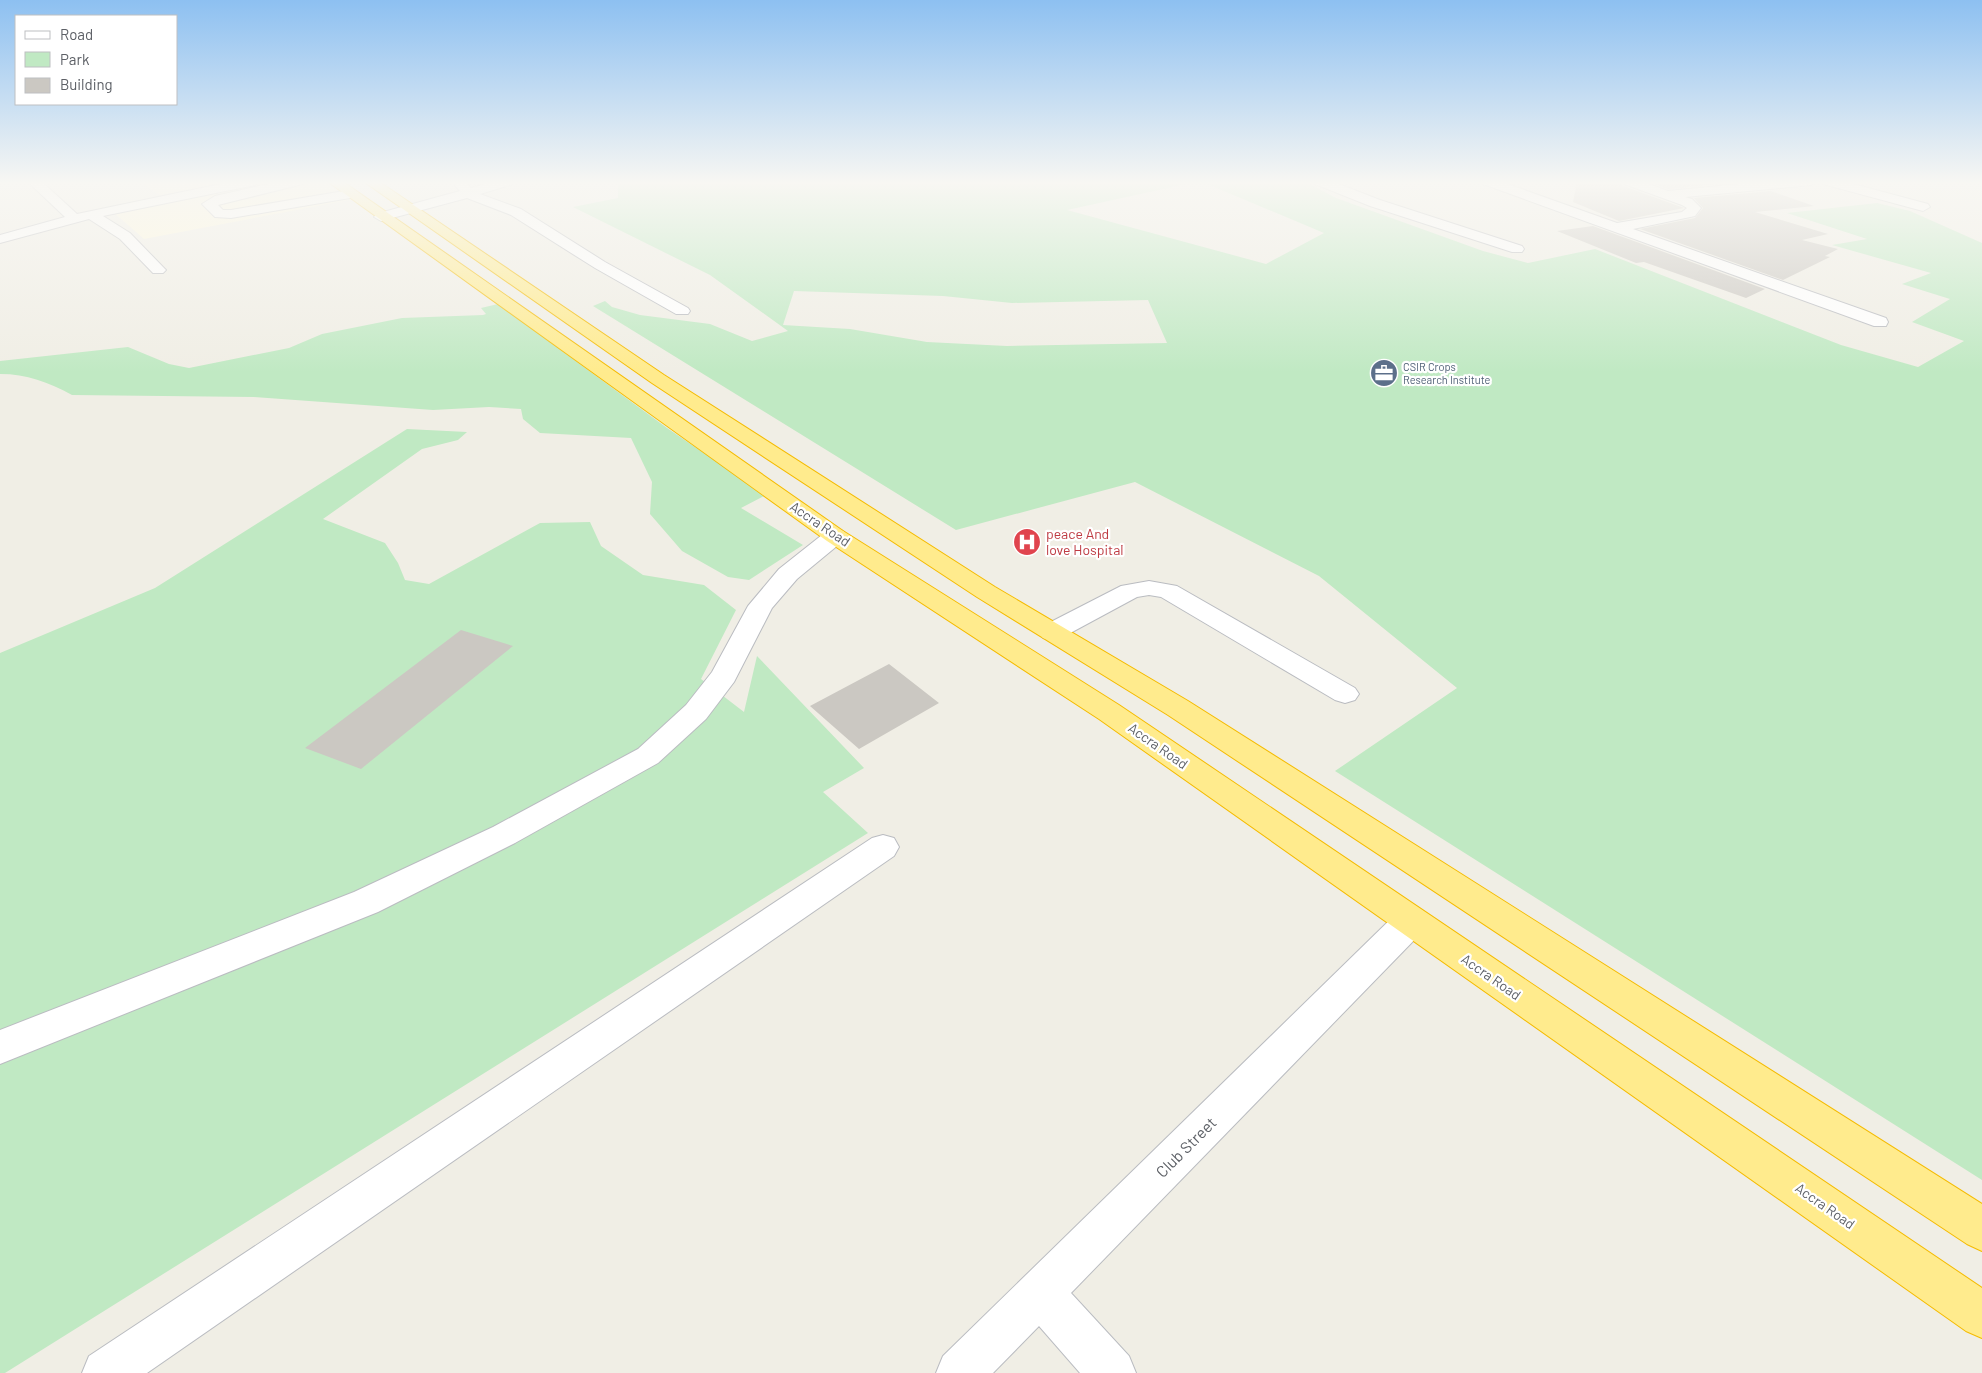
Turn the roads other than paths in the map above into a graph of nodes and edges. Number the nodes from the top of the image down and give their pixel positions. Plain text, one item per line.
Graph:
1 (134, 245) edge
2 (421, 245) edge
3 (463, 245) edge
4 (568, 245) edge
5 (1505, 245) edge
6 (1666, 245) edge
7 (1517, 249) dead end
8 (158, 270) dead end
9 (682, 311) dead end
10 (1880, 322) dead end
11 (835, 536) junction
12 (1052, 632) junction
13 (1345, 694) dead end
14 (883, 847) dead end
15 (1411, 921) junction
16 (0, 1046) edge
17 (1982, 1229) edge
18 (1040, 1294) junction
19 (1982, 1315) edge
20 (106, 1373) edge
21 (960, 1373) edge
22 (1112, 1373) edge

1 - 8 street
2 - 11 highway, Accra Road
3 - 12 highway
4 - 9 street
5 - 7 street
6 - 10 street
11 - 15 highway, Accra Road
11 - 16 street
12 - 13 street
12 - 17 highway
14 - 20 street
15 - 18 street, Club Street
15 - 19 highway, Accra Road
18 - 21 street, Club Street
18 - 22 street

